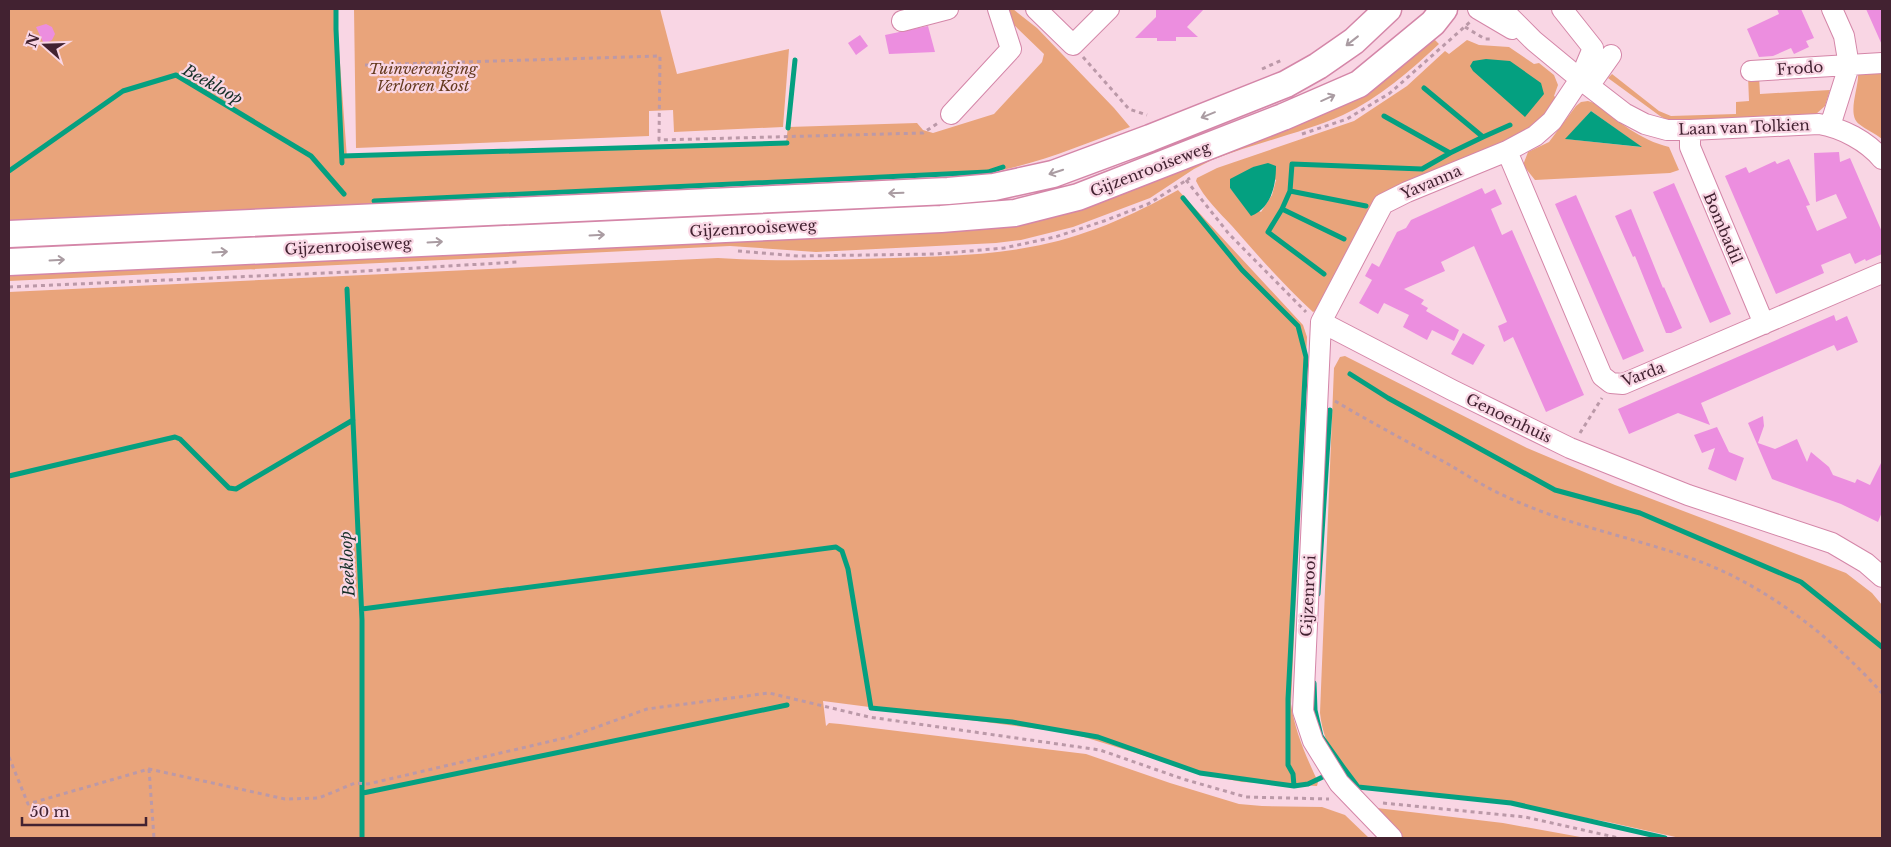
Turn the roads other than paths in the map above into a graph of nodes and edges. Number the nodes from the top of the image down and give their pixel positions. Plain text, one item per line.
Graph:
1 (948, 9) edge
2 (998, 9) edge
3 (1036, 9) edge
4 (1109, 9) edge
5 (1388, 9) edge
6 (1444, 9) edge
7 (1478, 9) edge
8 (1502, 9) edge
9 (1562, 9) edge
10 (1832, 9) edge
11 (902, 21) dead end
12 (1534, 41) junction
13 (1611, 55) dead end
14 (1882, 63) edge
15 (1849, 66) junction
16 (1751, 71) dead end
17 (1585, 82) junction
18 (951, 114) road end
19 (1830, 126) junction
20 (1690, 130) junction
21 (1507, 151) junction
22 (1882, 159) edge
23 (9, 234) edge
24 (9, 262) edge
25 (1882, 273) edge
26 (1321, 322) junction
27 (1764, 324) junction
28 (1882, 577) edge
29 (1392, 838) edge

1 - 11 street
2 - 18 street
3 - 4 street
5 -> 23 main road, Gijzenrooiseweg
24 -> 6 main road, Gijzenrooiseweg
7 - 12 street, Laan van Tolkien
8 - 12 street, Laan van Tolkien
9 - 17 street
10 - 15 street, Frodo
12 - 17 street, Laan van Tolkien
13 - 17 street
14 - 15 street, Frodo
15 - 16 street, Frodo
15 - 19 street, Frodo
17 - 20 street, Laan van Tolkien
17 - 21 street, Yavanna
19 - 20 street, Laan van Tolkien
19 - 22 street, Laan van Tolkien
20 - 27 street, Bombadil
21 - 26 street, Yavanna
21 - 27 street, Varda
25 - 27 street, Varda
26 - 28 street, Genoenhuis
26 - 29 street, Gijzenrooi

